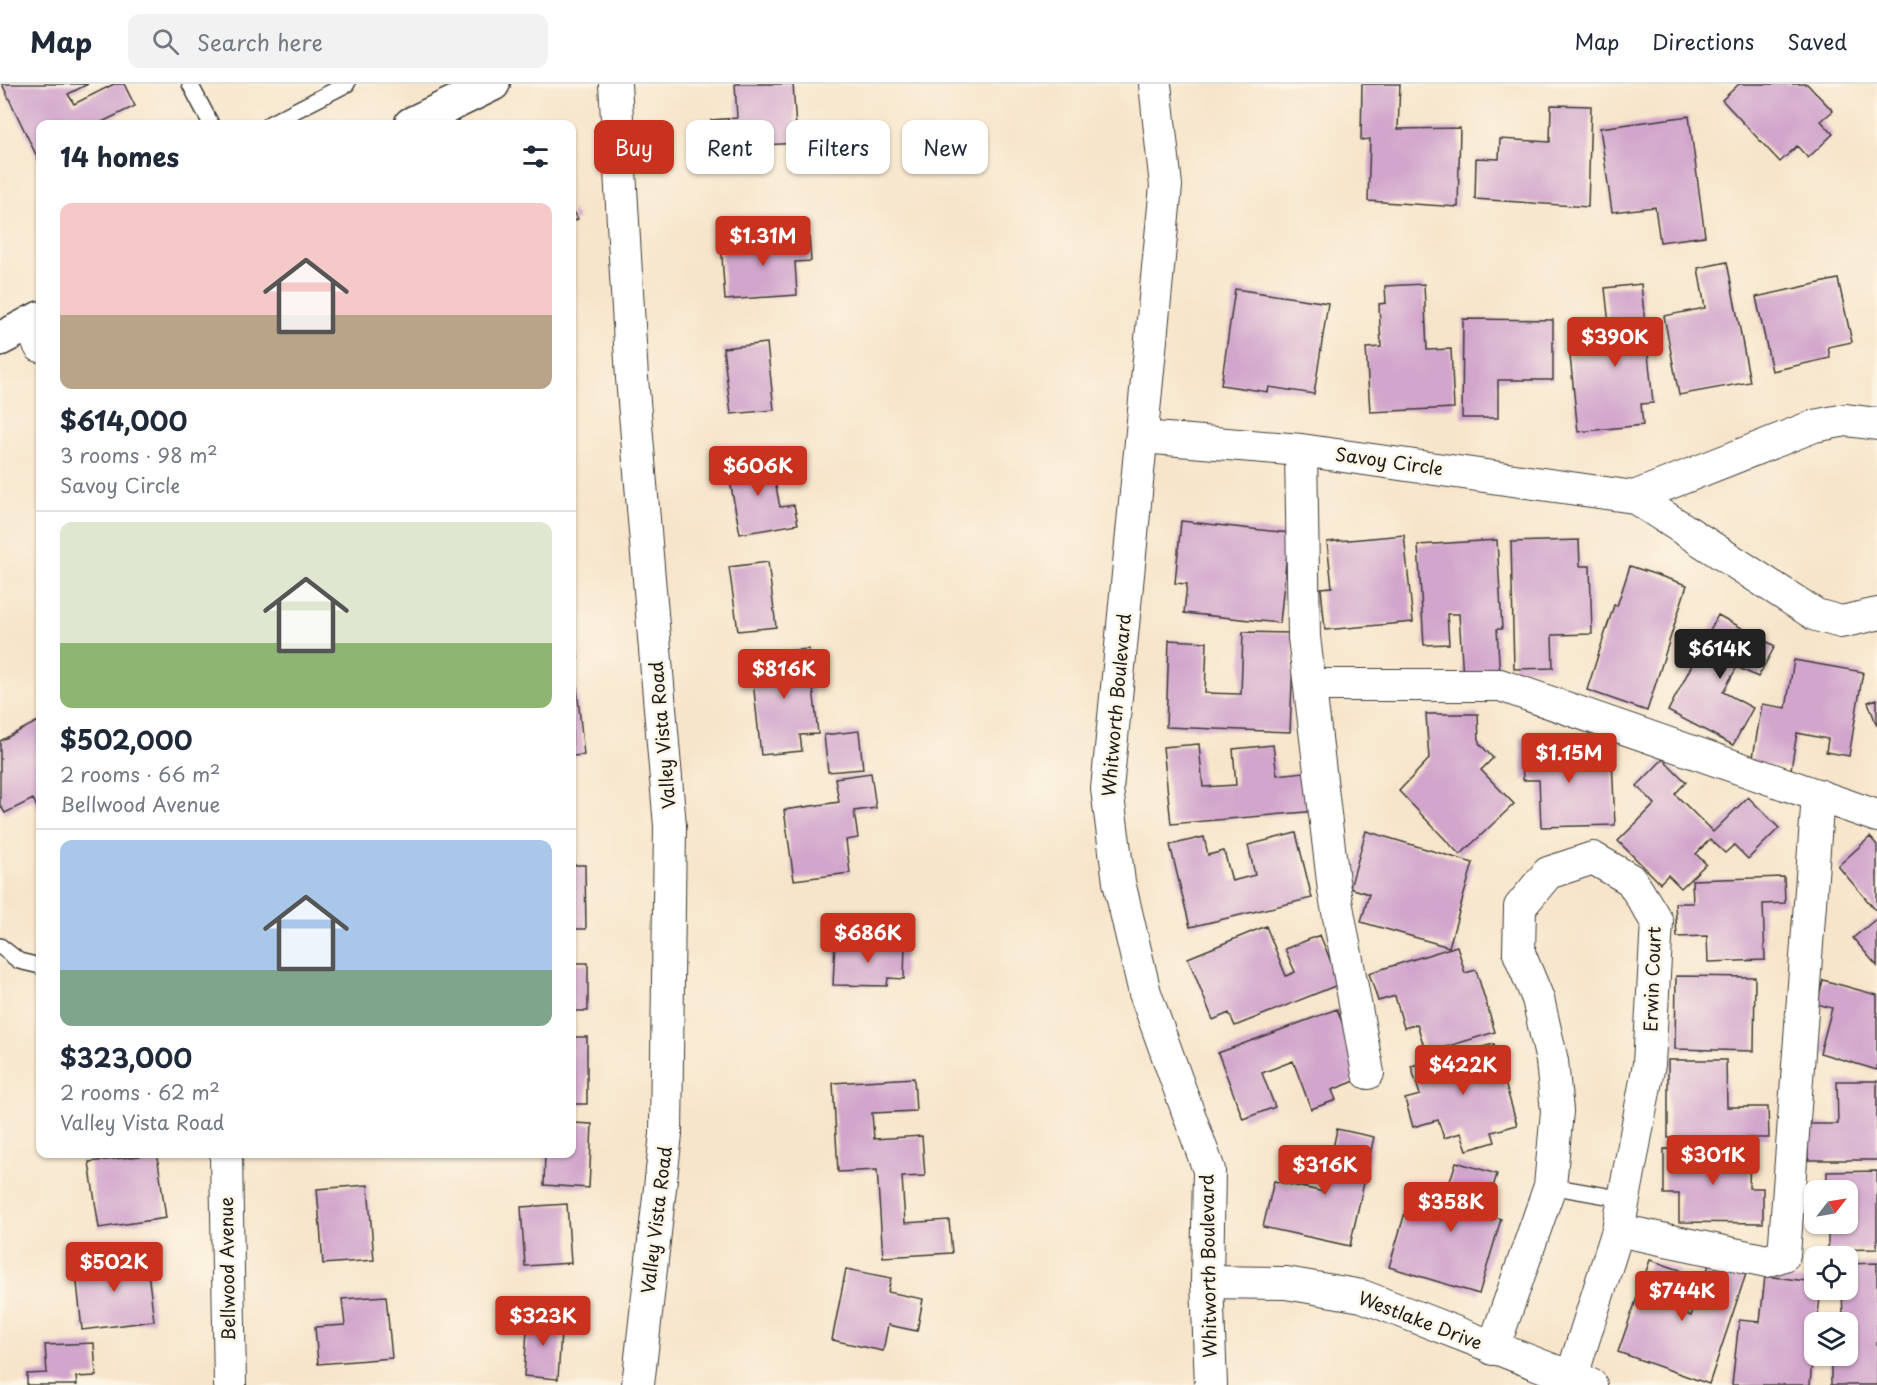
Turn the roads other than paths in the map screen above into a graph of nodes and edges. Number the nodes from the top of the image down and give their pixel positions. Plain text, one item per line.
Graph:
1 (190, 84) edge
2 (347, 84) edge
3 (493, 84) edge
4 (615, 84) edge
5 (1155, 84) edge
6 (209, 120) edge
7 (277, 120) edge
8 (419, 120) edge
9 (36, 329) edge
10 (0, 339) edge
11 (1877, 424) edge
12 (1142, 437) junction
13 (1301, 450) junction
14 (1634, 497) junction
15 (1877, 614) edge
16 (1310, 685) junction
17 (1818, 795) junction
18 (1877, 816) edge
19 (0, 946) edge
20 (36, 965) edge
21 (1368, 1073) dead end
22 (226, 1158) edge
23 (1550, 1186) junction
24 (1624, 1200) junction
25 (1618, 1230) junction
26 (1207, 1282) junction
27 (1493, 1348) junction
28 (1582, 1382) edge
29 (230, 1385) edge
30 (638, 1385) edge
31 (1211, 1385) edge

1 - 6 lane
2 - 7 lane
3 - 8 street
4 - 30 street, Valley Vista Road
5 - 12 street, Whitworth Boulevard
9 - 10 street
11 - 14 street, Savoy Circle
12 - 13 street, Savoy Circle
12 - 26 street, Whitworth Boulevard
13 - 14 street, Savoy Circle
13 - 16 street
14 - 15 street, Savoy Circle
16 - 17 street
16 - 21 street
17 - 18 street
17 - 25 street
19 - 20 lane
22 - 29 street, Bellwood Avenue
23 - 24 lane
23 - 24 street, Erwin Court
23 - 27 street, Erwin Court
24 - 25 street, Erwin Court
25 - 28 street, Erwin Court
26 - 27 street, Westlake Drive
26 - 31 street, Whitworth Boulevard
27 - 28 street, Westlake Drive

